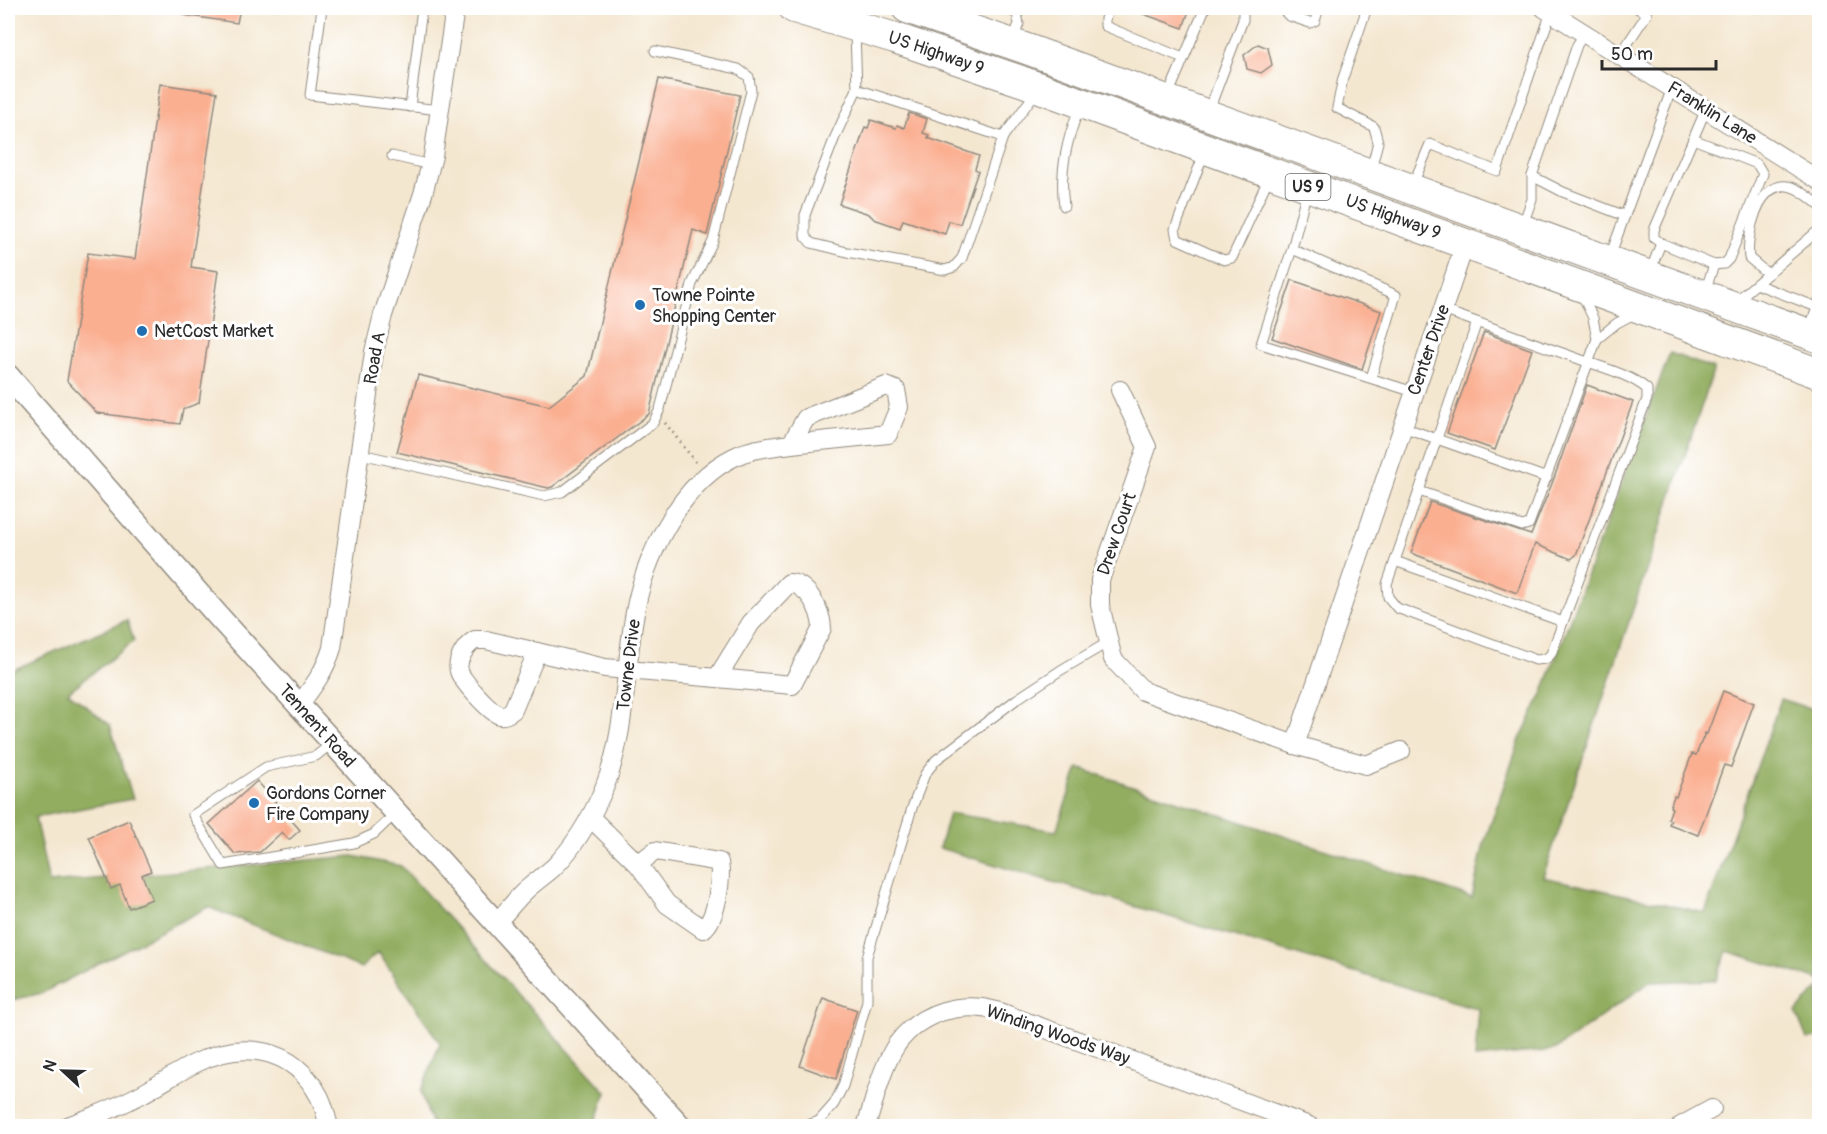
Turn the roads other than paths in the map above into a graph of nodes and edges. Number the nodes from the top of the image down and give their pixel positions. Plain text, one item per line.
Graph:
1 (322, 8) edge
2 (422, 8) edge
3 (455, 8) edge
4 (794, 8) edge
5 (1002, 8) edge
6 (1109, 8) edge
7 (1205, 8) edge
8 (1243, 8) edge
9 (1287, 8) edge
10 (1319, 8) edge
11 (1367, 8) edge
12 (1637, 8) edge
13 (919, 9) edge
14 (1548, 10) edge
15 (1649, 11) edge
16 (855, 26) junction
17 (1585, 33) junction
18 (1011, 44) junction
19 (655, 51) dead end
20 (1620, 55) junction
21 (1183, 58) junction
22 (1039, 88) junction
23 (1672, 88) junction
24 (857, 89) junction
25 (1167, 100) junction
26 (1081, 104) junction
27 (410, 107) junction
28 (1706, 109) junction
29 (440, 110) junction
30 (1207, 115) junction
31 (1003, 137) junction
32 (1693, 139) junction
33 (1768, 148) junction
34 (1206, 149) junction
35 (392, 156) dead end
36 (1757, 164) junction
37 (431, 165) junction
38 (1271, 173) junction
39 (1370, 174) junction
40 (1532, 176) junction
41 (1820, 181) edge
42 (1308, 186) junction
43 (1411, 189) junction
44 (1064, 206) dead end
45 (1820, 206) edge
46 (1624, 216) junction
47 (1521, 229) junction
48 (1820, 229) edge
49 (1661, 243) junction
50 (1465, 244) junction
51 (1292, 249) junction
52 (1608, 261) junction
53 (1713, 265) junction
54 (1768, 274) junction
55 (1649, 276) junction
56 (1575, 284) junction
57 (1756, 284) junction
58 (1717, 301) junction
59 (1443, 310) junction
60 (1646, 310) junction
61 (1816, 320) edge
62 (1477, 322) junction
63 (1597, 339) junction
64 (1588, 362) junction
65 (1820, 374) edge
66 (8, 375) edge
67 (1371, 378) junction
68 (1120, 390) dead end
69 (1414, 392) junction
70 (1403, 427) junction
71 (1437, 439) junction
72 (791, 444) junction
73 (361, 454) junction
74 (1547, 478) junction
75 (1419, 491) junction
76 (1395, 561) junction
77 (1563, 622) junction
78 (1107, 643) junction
79 (537, 652) junction
80 (628, 670) junction
81 (1820, 671) edge
82 (717, 678) junction
83 (1819, 684) edge
84 (298, 705) junction
85 (333, 743) junction
86 (1295, 745) junction
87 (1401, 751) dead end
88 (396, 813) junction
89 (591, 818) junction
90 (638, 864) junction
91 (495, 924) junction
92 (1712, 1109) dead end
93 (68, 1126) edge
94 (329, 1126) edge
95 (680, 1126) edge
96 (805, 1126) edge
97 (866, 1126) edge
98 (1309, 1126) edge
99 (1681, 1126) edge

1 - 27 lane
2 - 27 lane
3 - 29 street, Road A
4 - 16 highway, US Highway 9 / US 9
5 - 18 lane
6 - 21 lane
7 - 21 lane
8 - 30 lane
9 - 10 lane
11 - 39 lane
12 - 15 lane
13 - 18 highway, US Highway 9 / US 9
14 - 17 street, Franklin Lane
14 - 43 lane
15 - 20 lane
16 - 22 highway, US Highway 9 / US 9
16 - 24 lane
17 - 20 street, Franklin Lane
17 - 40 lane
18 - 25 highway, US Highway 9 / US 9
19 - 73 lane
20 - 23 street, Franklin Lane
21 - 25 lane
22 - 26 highway, US Highway 9 / US 9
22 - 31 lane
23 - 28 street, Franklin Lane
23 - 46 lane
24 - 31 lane
24 - 31 lane
25 - 30 highway, US Highway 9 / US 9
26 - 34 highway, US Highway 9 / US 9
26 - 44 lane
27 - 29 lane
28 - 32 lane
28 - 33 street, Franklin Lane
29 - 37 street, Road A
30 - 39 highway, US Highway 9 / US 9
32 - 36 lane
32 - 49 lane
33 - 36 lane
33 - 41 street, Franklin Lane
34 - 38 highway, US Highway 9 / US 9
34 - 38 lane
35 - 37 lane
36 - 53 lane
37 - 73 street, Road A
38 - 42 highway, US Highway 9 / US 9
39 - 43 highway, US Highway 9 / US 9
40 - 46 lane
40 - 47 lane
42 - 50 highway, US Highway 9 / US 9
42 - 51 lane
43 - 47 highway, US Highway 9 / US 9
45 - 54 lane
46 - 52 lane
47 - 52 highway, US Highway 9 / US 9
48 - 54 lane
49 - 53 lane
49 - 55 lane
50 - 56 highway, US Highway 9 / US 9
50 - 59 street, Center Drive
51 - 67 lane
51 - 67 lane
52 - 55 highway, US Highway 9 / US 9
53 - 58 lane
54 - 57 lane
55 - 58 highway, US Highway 9 / US 9
56 - 60 highway, US Highway 9 / US 9
56 - 63 lane
57 - 58 lane
57 - 61 lane
58 - 61 highway, US Highway 9 / US 9
59 - 62 lane
59 - 69 street, Center Drive
60 - 63 lane
60 - 65 highway, US Highway 9 / US 9
62 - 64 lane
62 - 71 lane
63 - 64 lane
64 - 74 lane
64 - 77 lane
66 - 84 street, Tennent Road
67 - 69 lane
68 - 78 street, Drew Court
69 - 70 street, Center Drive
70 - 71 lane
70 - 86 street, Center Drive
71 - 74 lane
71 - 75 lane
72 - 72 street, Towne Drive
72 - 80 street, Towne Drive
73 - 84 street, Road A
74 - 75 lane
75 - 76 lane
76 - 77 lane
76 - 77 lane
78 - 86 street, Drew Court
78 - 96 lane
79 - 79 street
79 - 80 street
80 - 82 street
80 - 89 street, Towne Drive
81 - 83 lane
82 - 82 street
84 - 85 street, Tennent Road
85 - 88 street, Tennent Road
85 - 88 lane
86 - 87 street, Drew Court
88 - 91 street, Tennent Road
89 - 90 street
89 - 91 street, Towne Drive
90 - 90 street
91 - 95 street, Tennent Road
92 - 99 street
93 - 94 street
97 - 98 street, Winding Woods Way

